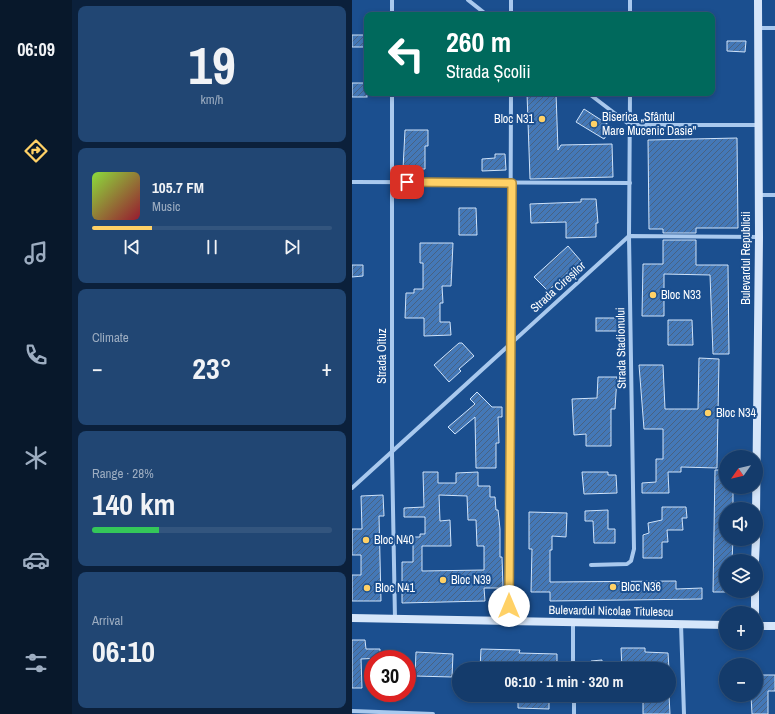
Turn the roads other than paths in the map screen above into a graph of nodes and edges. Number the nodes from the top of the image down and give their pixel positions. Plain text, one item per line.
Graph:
1 (392, 0) edge
2 (468, 0) edge
3 (511, 0) edge
4 (630, 0) edge
5 (758, 0) edge
6 (392, 12) edge
7 (483, 12) edge
8 (511, 12) edge
9 (630, 12) edge
10 (758, 28) junction
11 (775, 28) edge
12 (392, 96) edge
13 (511, 96) edge
14 (592, 96) edge
15 (630, 96) edge
16 (630, 125) junction
17 (759, 125) junction
18 (352, 182) edge
19 (392, 182) junction
20 (512, 183) junction
21 (630, 183) junction
22 (759, 195) junction
23 (775, 195) edge
24 (629, 236) junction
25 (759, 237) junction
26 (511, 344) junction
27 (392, 454) junction
28 (352, 488) edge
29 (756, 502) edge
30 (591, 565) dead end
31 (352, 618) edge
32 (395, 619) junction
33 (509, 621) junction
34 (573, 623) junction
35 (681, 624) junction
36 (719, 625) edge
37 (763, 626) edge
38 (775, 626) edge
39 (573, 662) edge
40 (574, 702) edge
41 (352, 711) edge
42 (433, 714) edge
43 (574, 714) edge
44 (684, 714) edge

1 - 6 street
2 - 7 street
3 - 8 street
4 - 9 street
5 - 10 main road, Bulevardul Republicii
10 - 11 street
10 - 17 main road, Bulevardul Republicii
12 - 19 street, Strada Oituz
13 - 20 street
14 - 16 street
15 - 16 street, Strada Stadionului
16 - 17 street
16 - 21 street, Strada Stadionului
17 - 22 main road, Bulevardul Republicii
18 - 19 street
19 - 20 street
19 - 27 street, Strada Oituz
20 - 21 street
20 - 26 street
21 - 24 street, Strada Stadionului
22 - 23 street
22 - 25 main road, Bulevardul Republicii
24 - 25 street
24 - 26 street, Strada Cireșilor
24 - 30 street, Strada Stadionului
25 - 29 main road, Bulevardul Republicii
26 - 27 street, Strada Cireșilor
26 - 33 street
27 - 28 street, Strada Cireșilor
27 - 32 street, Strada Oituz
31 - 32 main road, Bulevardul Nicolae Titulescu
32 - 33 main road, Bulevardul Nicolae Titulescu
33 - 34 main road, Bulevardul Nicolae Titulescu
34 - 35 main road, Bulevardul Nicolae Titulescu
34 - 39 street
35 - 36 main road, Bulevardul Nicolae Titulescu
35 - 44 street
37 - 38 main road
40 - 43 street
41 - 42 street

